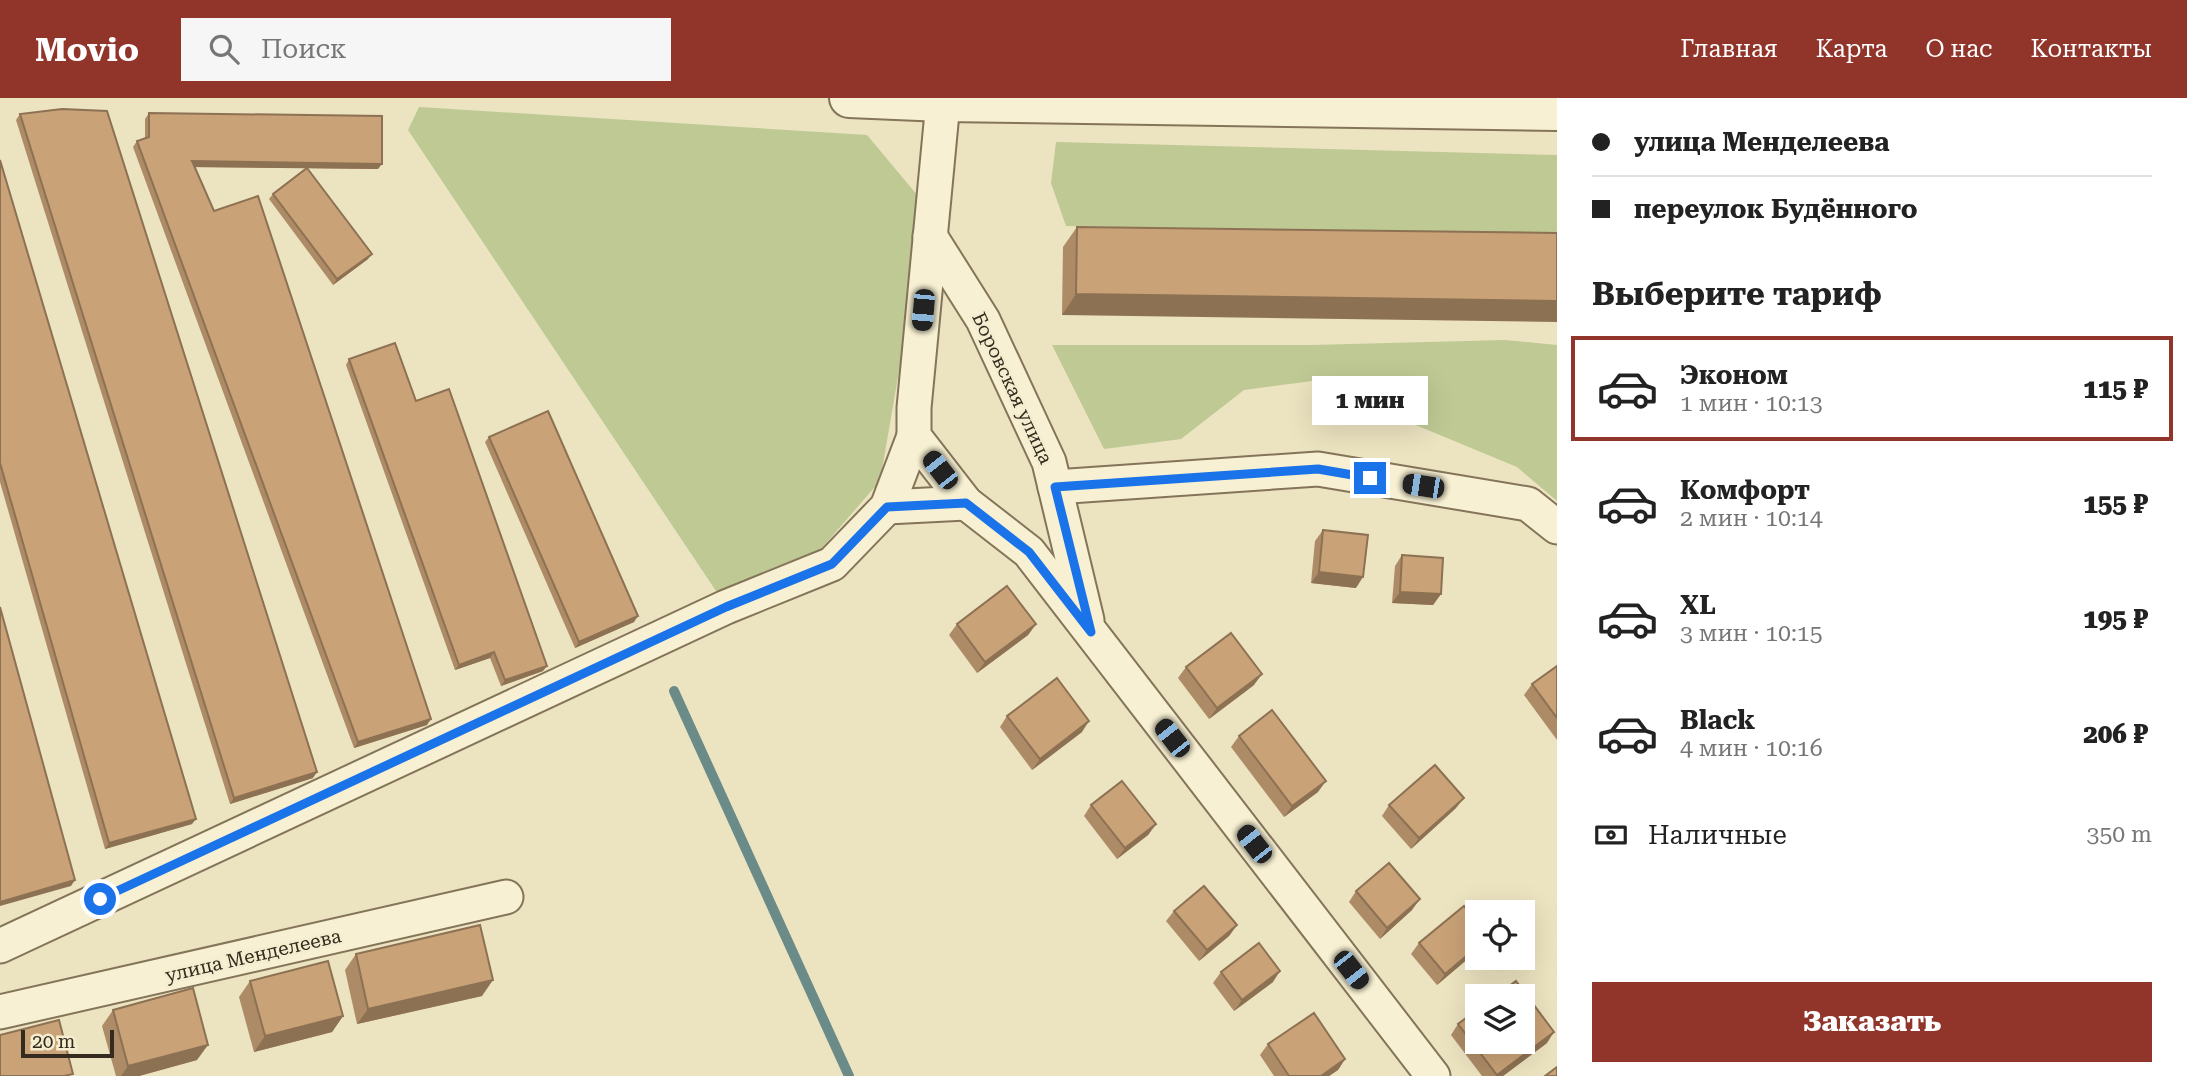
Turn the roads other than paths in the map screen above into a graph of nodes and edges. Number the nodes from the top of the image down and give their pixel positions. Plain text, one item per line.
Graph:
1 (849, 98) edge
2 (943, 102) junction
3 (1557, 111) edge
4 (930, 236) junction
5 (914, 436) junction
6 (1055, 487) junction
7 (966, 503) junction
8 (887, 507) junction
9 (1557, 527) edge
10 (1091, 632) junction
11 (506, 897) dead end
12 (0, 946) edge
13 (0, 1012) edge
14 (1433, 1076) edge

1 - 2 street
2 - 3 street
2 - 4 street
4 - 5 street
4 - 6 street, Боровская улица
5 - 7 street, Боровская улица
5 - 8 street
6 - 9 street
6 - 10 street, Боровская улица
7 - 8 street
7 - 10 street, Боровская улица
8 - 12 street
10 - 14 street, Боровская улица
11 - 13 street, улица Менделеева

